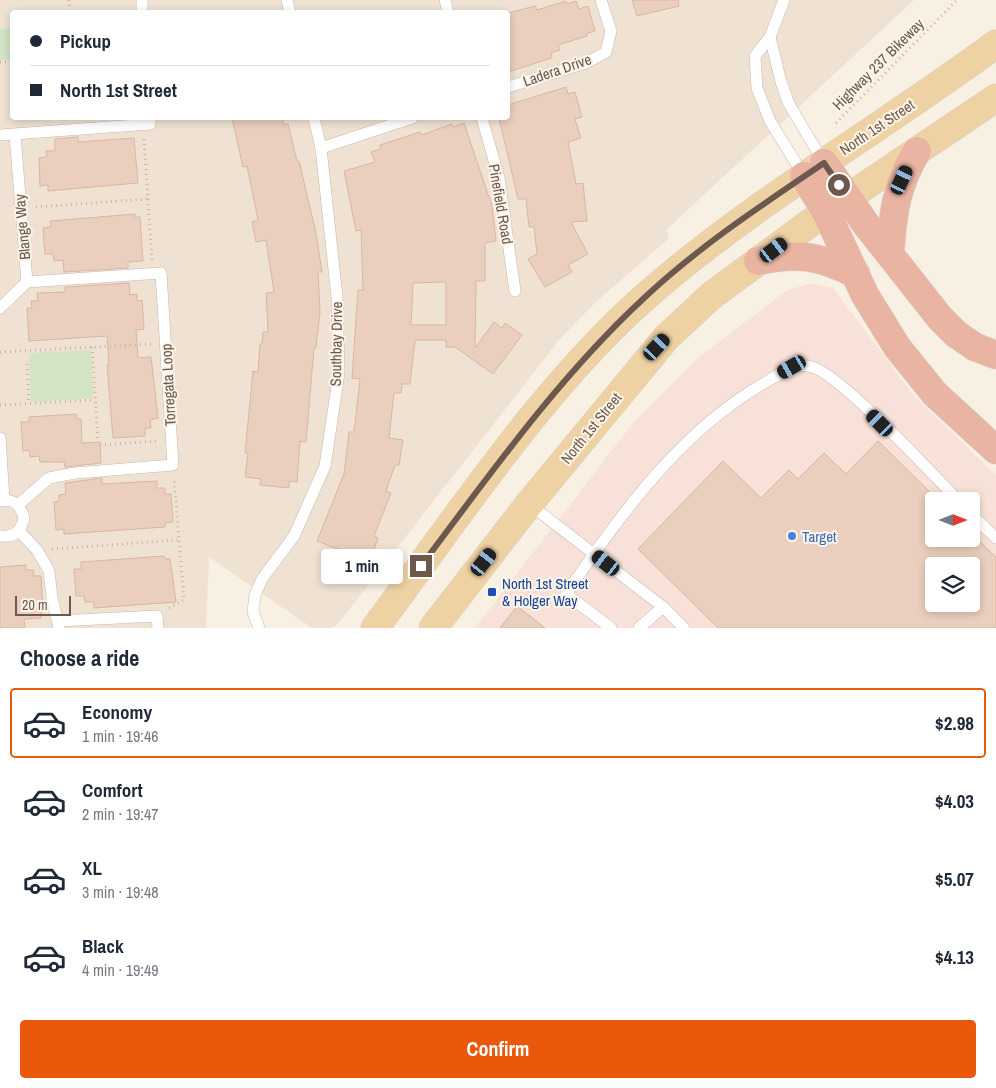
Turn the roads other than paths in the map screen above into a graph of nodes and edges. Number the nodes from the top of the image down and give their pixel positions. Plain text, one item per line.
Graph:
1 (601, 0) edge
2 (784, 0) edge
3 (770, 37) junction
4 (996, 44) edge
5 (510, 86) edge
6 (996, 98) edge
7 (315, 120) edge
8 (406, 120) edge
9 (483, 120) edge
10 (146, 121) edge
11 (0, 135) edge
12 (15, 135) junction
13 (322, 148) junction
14 (917, 151) junction
15 (814, 170) junction
16 (836, 204) junction
17 (890, 253) junction
18 (758, 262) junction
19 (856, 274) junction
20 (27, 282) junction
21 (515, 291) dead end
22 (0, 308) edge
23 (996, 355) edge
24 (0, 438) edge
25 (996, 450) edge
26 (950, 492) edge
27 (2, 500) edge
28 (529, 504) junction
29 (18, 505) junction
30 (980, 523) edge
31 (19, 531) junction
32 (0, 536) edge
33 (996, 538) edge
34 (594, 553) junction
35 (663, 607) junction
36 (59, 625) edge
37 (158, 628) edge
38 (259, 628) edge
39 (375, 628) edge
40 (433, 628) edge
41 (610, 628) edge
42 (639, 628) edge
43 (684, 628) edge

1 - 5 lane, Ladera Drive
2 - 3 lane
3 - 15 lane
3 - 15 lane
4 - 15 main road, North 1st Street
6 - 14 main road, North 1st Street
7 - 13 lane, Southbay Drive
8 - 13 lane
9 - 21 lane, Pinefield Road
10 - 12 lane
11 - 12 lane
12 - 20 lane, Blange Way
13 - 38 lane, Southbay Drive
14 - 16 main road, North 1st Street
14 - 17 highway
15 - 16 highway
15 - 39 main road, North 1st Street
16 - 17 highway
16 - 18 main road, North 1st Street
16 - 19 highway
17 - 23 highway
18 - 19 highway
18 - 28 main road, North 1st Street
19 - 25 highway
20 - 22 lane, Blange Way
20 - 29 lane, Torregata Loop
24 - 27 lane
26 - 34 lane
27 - 29 lane
28 - 34 lane
28 - 40 main road, North 1st Street
29 - 31 lane
30 - 33 lane
31 - 32 lane
31 - 36 lane
34 - 35 lane
34 - 41 lane
35 - 42 lane
35 - 43 lane
36 - 37 lane

